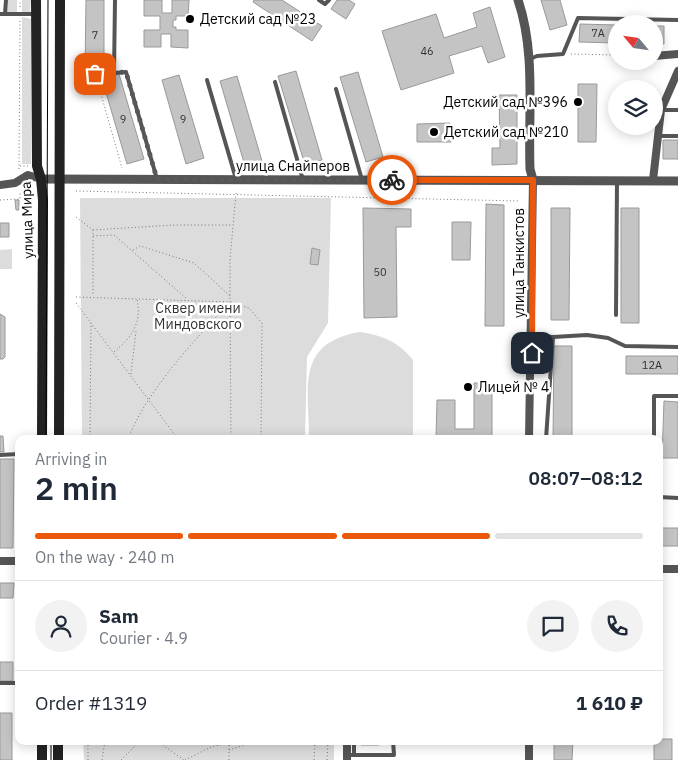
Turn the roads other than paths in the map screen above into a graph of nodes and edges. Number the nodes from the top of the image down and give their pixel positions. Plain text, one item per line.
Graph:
1 (6, 0) edge
2 (36, 0) edge
3 (60, 0) edge
4 (115, 0) edge
5 (319, 0) edge
6 (328, 0) edge
7 (518, 0) edge
8 (0, 14) edge
9 (6, 14) junction
10 (36, 14) junction
11 (678, 20) edge
12 (678, 54) edge
13 (663, 55) edge
14 (530, 59) junction
15 (678, 72) edge
16 (114, 73) junction
17 (77, 76) dead end
18 (207, 80) dead end
19 (276, 82) dead end
20 (336, 89) dead end
21 (663, 106) edge
22 (663, 110) edge
23 (678, 110) edge
24 (657, 136) joint
25 (678, 136) edge
26 (41, 179) junction
27 (60, 179) junction
28 (157, 179) junction
29 (236, 179) junction
30 (303, 180) junction
31 (362, 180) junction
32 (533, 180) junction
33 (617, 180) junction
34 (653, 180) junction
35 (678, 181) edge
36 (0, 185) edge
37 (616, 315) dead end
38 (532, 336) junction
39 (553, 337) junction
40 (678, 347) edge
41 (678, 396) edge
42 (42, 435) edge
43 (59, 435) edge
44 (529, 435) edge
45 (546, 435) edge
46 (654, 435) edge
47 (15, 454) edge
48 (0, 455) edge
49 (663, 498) edge
50 (678, 498) edge
51 (0, 561) edge
52 (15, 561) edge
53 (663, 569) edge
54 (678, 569) edge
55 (0, 683) edge
56 (15, 683) edge
57 (42, 745) edge
58 (58, 745) edge
59 (393, 745) edge
60 (529, 745) edge
61 (349, 756) edge
62 (42, 760) edge
63 (58, 760) edge
64 (529, 760) edge

1 - 9 lane
2 - 10 main road, улица Мира
3 - 27 main road
4 - 16 lane
5 - 6 lane
7 - 14 street, улица Танкистов
8 - 9 lane
9 - 10 lane
10 - 26 main road, улица Мира
11 - 14 lane
12 - 13 street
14 - 32 street, улица Танкистов
15 - 21 street
16 - 17 lane
16 - 28 lane
18 - 29 lane
19 - 30 lane
20 - 31 lane
22 - 23 lane
24 - 25 lane
24 - 34 street
26 - 27 street, улица Снайперов
26 - 36 street, улица Снайперов
26 - 42 main road, улица Мира
27 - 28 street, улица Снайперов
27 - 43 main road
28 - 29 street, улица Снайперов
29 - 30 street, улица Снайперов
30 - 31 street, улица Снайперов
31 - 32 street, улица Снайперов
32 - 33 street, улица Снайперов
32 - 38 street, улица Танкистов
33 - 34 street, улица Снайперов
33 - 37 lane
34 - 35 street, улица Снайперов
38 - 39 lane
38 - 44 street, улица Танкистов
39 - 40 lane
39 - 45 lane
41 - 46 lane
47 - 48 lane
49 - 50 lane
51 - 52 street
53 - 54 street
55 - 56 lane
57 - 62 main road
58 - 63 main road
59 - 61 lane
60 - 64 street

